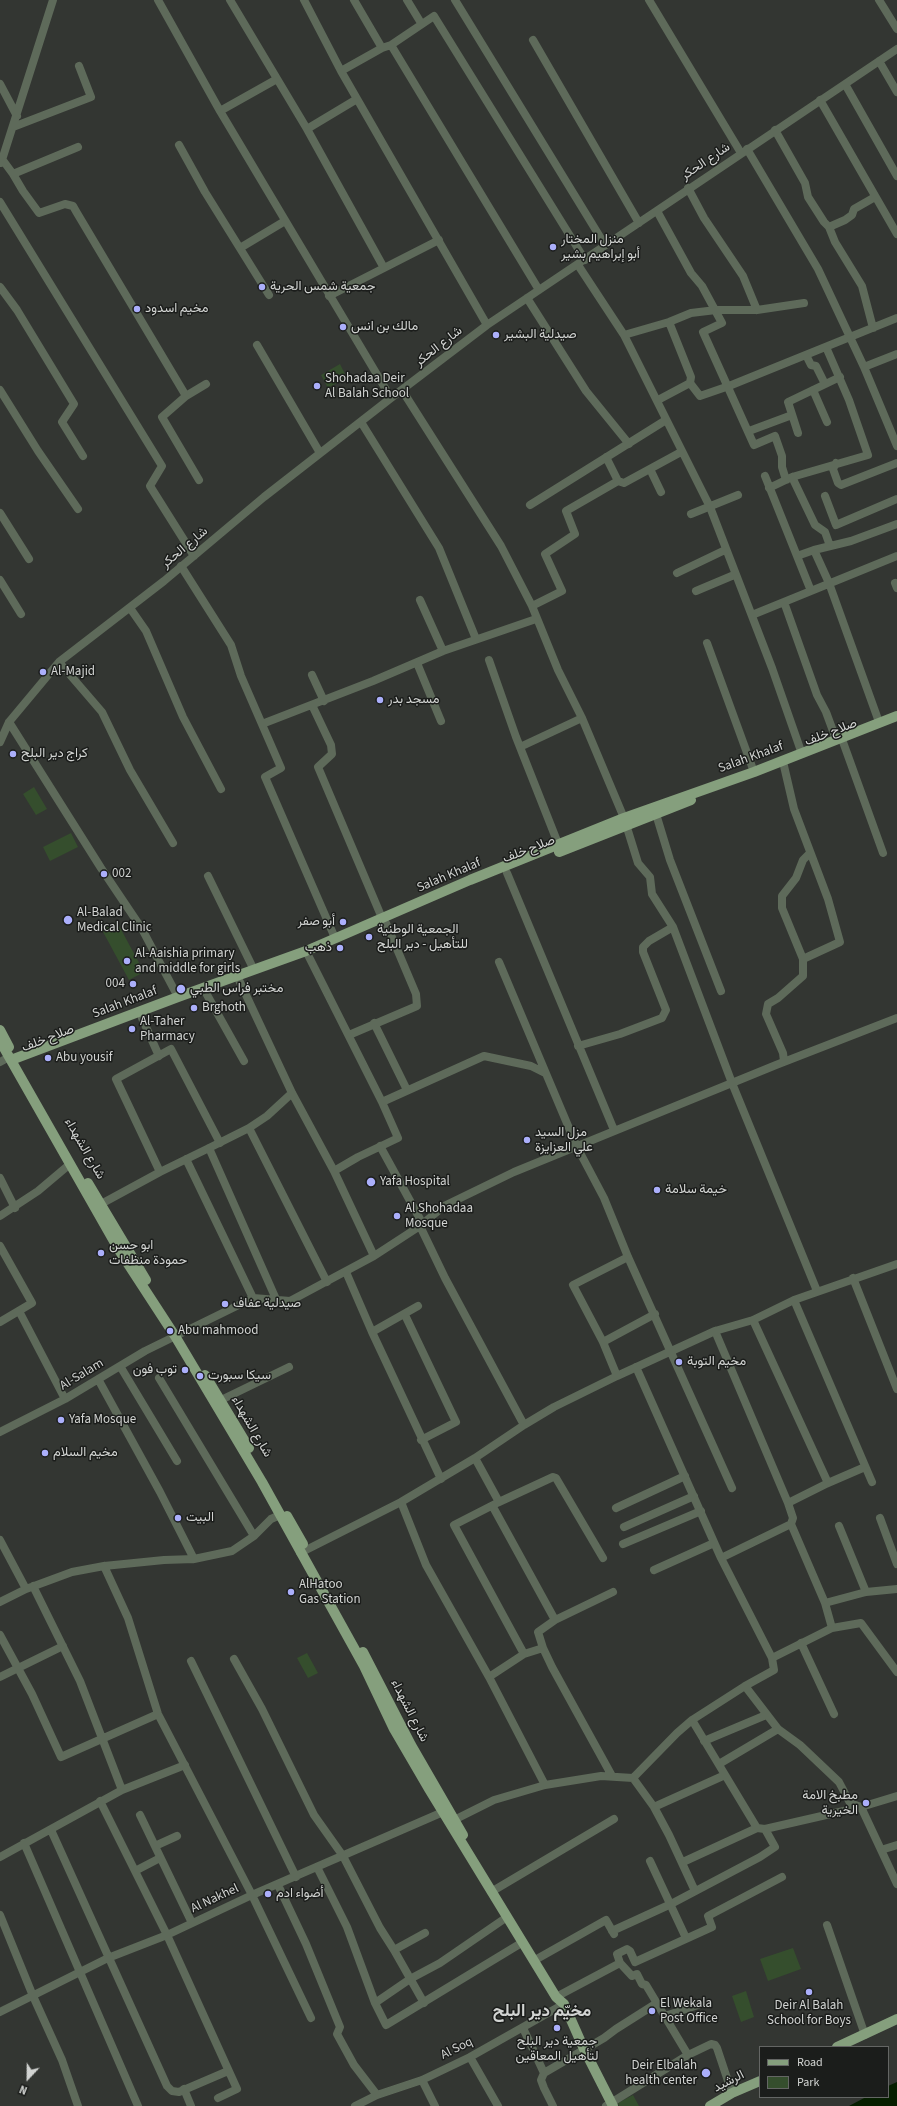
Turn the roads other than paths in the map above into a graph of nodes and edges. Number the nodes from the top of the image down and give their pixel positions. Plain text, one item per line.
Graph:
1 (53, 0) edge
2 (230, 0) edge
3 (304, 0) edge
4 (354, 0) edge
5 (407, 0) edge
6 (455, 0) edge
7 (649, 0) edge
8 (879, 0) edge
9 (159, 1) edge
10 (421, 23) junction
11 (897, 29) edge
12 (533, 40) dead end
13 (392, 45) junction
14 (382, 48) junction
15 (897, 49) edge
16 (879, 61) junction
17 (79, 66) dead end
18 (341, 71) junction
19 (277, 79) junction
20 (0, 84) edge
21 (845, 84) junction
22 (897, 92) edge
23 (357, 99) junction
24 (820, 100) junction
25 (220, 111) junction
26 (17, 116) junction
27 (13, 127) junction
28 (307, 129) junction
29 (774, 130) junction
30 (179, 145) dead end
31 (78, 147) dead end
32 (744, 151) junction
33 (1, 162) edge
34 (14, 174) junction
35 (897, 176) edge
36 (688, 188) junction
37 (875, 197) junction
38 (0, 202) edge
39 (657, 211) junction
40 (285, 221) junction
41 (639, 223) junction
42 (829, 228) junction
43 (897, 234) edge
44 (439, 240) junction
45 (605, 245) junction
46 (240, 248) junction
47 (585, 260) junction
48 (578, 265) junction
49 (384, 268) junction
50 (0, 288) edge
51 (539, 290) junction
52 (269, 295) dead end
53 (329, 296) junction
54 (527, 298) junction
55 (804, 303) dead end
56 (716, 310) junction
57 (757, 310) junction
58 (897, 318) edge
59 (669, 322) junction
60 (488, 325) junction
61 (872, 328) junction
62 (624, 335) junction
63 (850, 337) junction
64 (257, 345) dead end
65 (826, 347) junction
66 (897, 354) edge
67 (806, 355) junction
68 (864, 366) junction
69 (840, 378) junction
70 (690, 383) junction
71 (206, 384) dead end
72 (825, 384) junction
73 (729, 386) junction
74 (0, 390) edge
75 (402, 390) junction
76 (813, 390) junction
77 (186, 396) junction
78 (391, 398) junction
79 (658, 400) junction
80 (792, 415) junction
81 (666, 420) junction
82 (361, 422) junction
83 (827, 422) dead end
84 (749, 431) junction
85 (798, 433) dead end
86 (629, 444) junction
87 (897, 446) edge
88 (681, 452) junction
89 (320, 453) junction
90 (83, 456) dead end
91 (606, 457) junction
92 (836, 463) junction
93 (897, 463) edge
94 (650, 469) junction
95 (765, 476) dead end
96 (789, 478) junction
97 (199, 480) dead end
98 (618, 481) junction
99 (769, 488) junction
100 (661, 492) dead end
101 (738, 496) dead end
102 (825, 496) dead end
103 (897, 499) edge
104 (530, 505) dead end
105 (710, 507) junction
106 (78, 509) dead end
107 (0, 513) edge
108 (691, 514) dead end
109 (897, 525) edge
110 (830, 546) junction
111 (725, 550) junction
112 (814, 550) junction
113 (194, 556) junction
114 (797, 556) junction
115 (897, 556) edge
116 (29, 559) dead end
117 (181, 566) junction
118 (677, 573) dead end
119 (734, 575) junction
120 (0, 580) edge
121 (829, 583) junction
122 (696, 591) dead end
123 (811, 591) junction
124 (420, 600) dead end
125 (784, 602) junction
126 (532, 606) junction
127 (130, 608) junction
128 (21, 614) dead end
129 (752, 615) junction
130 (536, 619) junction
131 (476, 639) junction
132 (707, 643) dead end
133 (443, 651) junction
134 (489, 660) dead end
135 (59, 662) junction
136 (417, 663) junction
137 (312, 675) dead end
138 (324, 701) junction
139 (312, 705) junction
140 (897, 716) edge
141 (582, 718) junction
142 (441, 721) dead end
143 (9, 722) junction
144 (879, 722) junction
145 (897, 722) edge
146 (262, 724) junction
147 (839, 740) junction
148 (0, 742) edge
149 (520, 747) junction
150 (802, 754) junction
151 (784, 766) junction
152 (754, 772) junction
153 (221, 789) dead end
154 (656, 814) junction
155 (625, 822) junction
156 (173, 843) dead end
157 (559, 846) junction
158 (810, 853) junction
159 (883, 853) dead end
160 (507, 873) junction
161 (208, 876) dead end
162 (384, 921) junction
163 (673, 927) junction
164 (334, 938) junction
165 (308, 954) junction
166 (803, 959) junction
167 (499, 962) dead end
168 (254, 970) junction
169 (239, 980) junction
170 (720, 991) dead end
171 (206, 993) junction
172 (178, 996) junction
173 (142, 1018) junction
174 (897, 1018) edge
175 (374, 1022) junction
176 (0, 1030) edge
177 (349, 1034) junction
178 (0, 1041) edge
179 (578, 1046) junction
180 (159, 1056) junction
181 (11, 1061) edge
182 (244, 1061) dead end
183 (784, 1061) junction
184 (545, 1073) junction
185 (732, 1084) junction
186 (407, 1090) junction
187 (292, 1093) junction
188 (382, 1102) junction
189 (249, 1128) junction
190 (614, 1130) junction
191 (220, 1143) junction
192 (380, 1146) junction
193 (576, 1146) junction
194 (209, 1148) junction
195 (186, 1159) junction
196 (70, 1164) junction
197 (334, 1171) junction
198 (160, 1172) junction
199 (0, 1178) edge
200 (101, 1204) junction
201 (15, 1208) junction
202 (0, 1216) edge
203 (420, 1226) junction
204 (0, 1246) edge
205 (374, 1256) junction
206 (628, 1257) junction
207 (896, 1266) edge
208 (346, 1272) junction
209 (853, 1278) junction
210 (327, 1282) junction
211 (818, 1291) junction
212 (253, 1298) junction
213 (276, 1299) junction
214 (794, 1300) junction
215 (418, 1306) dead end
216 (19, 1311) junction
217 (655, 1314) junction
218 (405, 1315) junction
219 (753, 1320) junction
220 (0, 1322) edge
221 (715, 1331) junction
222 (372, 1332) junction
223 (177, 1335) junction
224 (603, 1342) junction
225 (670, 1351) junction
226 (120, 1366) junction
227 (290, 1367) dead end
228 (636, 1367) junction
229 (617, 1376) junction
230 (159, 1378) dead end
231 (98, 1379) junction
232 (897, 1389) edge
233 (65, 1399) junction
234 (221, 1400) junction
235 (524, 1425) junction
236 (0, 1432) edge
237 (421, 1440) junction
238 (475, 1458) junction
239 (177, 1461) dead end
240 (865, 1467) junction
241 (685, 1476) junction
242 (441, 1479) junction
243 (828, 1482) junction
244 (872, 1482) dead end
245 (732, 1488) dead end
246 (694, 1496) junction
247 (401, 1502) junction
248 (788, 1503) junction
249 (496, 1504) junction
250 (616, 1508) dead end
251 (701, 1511) junction
252 (280, 1515) junction
253 (880, 1518) dead end
254 (791, 1524) junction
255 (839, 1526) dead end
256 (624, 1527) dead end
257 (254, 1536) junction
258 (0, 1540) edge
259 (714, 1543) junction
260 (623, 1544) dead end
261 (303, 1551) junction
262 (603, 1558) dead end
263 (721, 1558) junction
264 (194, 1559) junction
265 (897, 1564) edge
266 (104, 1566) junction
267 (654, 1570) dead end
268 (30, 1588) junction
269 (897, 1588) edge
270 (613, 1592) dead end
271 (866, 1592) junction
272 (0, 1602) edge
273 (825, 1603) junction
274 (555, 1620) junction
275 (832, 1628) junction
276 (0, 1635) edge
277 (801, 1643) junction
278 (63, 1646) junction
279 (543, 1648) junction
280 (524, 1654) junction
281 (772, 1658) junction
282 (234, 1659) dead end
283 (191, 1661) dead end
284 (18, 1669) junction
285 (897, 1672) edge
286 (0, 1677) edge
287 (489, 1677) junction
288 (745, 1686) junction
289 (158, 1714) junction
290 (834, 1714) dead end
291 (766, 1715) junction
292 (692, 1720) junction
293 (778, 1729) junction
294 (102, 1737) junction
295 (704, 1741) junction
296 (719, 1764) junction
297 (185, 1765) junction
298 (725, 1775) junction
299 (612, 1776) junction
300 (633, 1778) junction
301 (545, 1785) junction
302 (122, 1790) junction
303 (897, 1796) edge
304 (100, 1801) junction
305 (654, 1807) junction
306 (861, 1807) junction
307 (443, 1812) junction
308 (140, 1816) dead end
309 (614, 1819) dead end
310 (452, 1821) junction
311 (761, 1828) junction
312 (51, 1830) junction
313 (177, 1836) dead end
314 (24, 1843) junction
315 (897, 1845) edge
316 (155, 1846) junction
317 (881, 1850) junction
318 (343, 1856) junction
319 (0, 1857) edge
320 (160, 1858) junction
321 (650, 1861) dead end
322 (683, 1862) junction
323 (317, 1867) junction
324 (135, 1871) junction
325 (296, 1877) junction
326 (782, 1877) dead end
327 (897, 1884) edge
328 (278, 1885) junction
329 (695, 1891) junction
330 (491, 1892) junction
331 (252, 1895) junction
332 (671, 1904) junction
333 (0, 1915) edge
334 (507, 1917) junction
335 (192, 1923) junction
336 (827, 1925) dead end
337 (425, 1933) dead end
338 (167, 1936) junction
339 (686, 1938) junction
340 (523, 1942) junction
341 (394, 1950) junction
342 (108, 1958) junction
343 (535, 1960) junction
344 (620, 1963) junction
345 (81, 1972) junction
346 (410, 1979) junction
347 (33, 1996) junction
348 (560, 2000) junction
349 (704, 2002) dead end
350 (375, 2003) junction
351 (424, 2003) junction
352 (657, 2003) junction
353 (0, 2012) edge
354 (665, 2016) junction
355 (311, 2018) dead end
356 (897, 2019) edge
357 (523, 2028) junction
358 (865, 2035) junction
359 (839, 2046) edge
360 (584, 2049) junction
361 (688, 2055) junction
362 (470, 2057) junction
363 (228, 2071) junction
364 (544, 2073) junction
365 (422, 2080) junction
366 (759, 2081) edge
367 (184, 2089) junction
368 (732, 2093) junction
369 (377, 2095) junction
370 (218, 2098) dead end
371 (610, 2105) edge
372 (78, 2106) edge
373 (138, 2106) edge
374 (191, 2106) edge
375 (355, 2106) edge
376 (434, 2106) edge
377 (498, 2106) edge
378 (553, 2106) edge
379 (710, 2106) edge

1 - 26 street
2 - 19 street
3 - 18 street
4 - 14 street
5 - 10 street
6 - 45 street
7 - 32 street
8 - 11 street
9 - 25 street
10 - 13 street
10 - 47 street
12 - 41 street
13 - 14 street
13 - 51 street
14 - 18 street
15 - 16 street, شارع الحكر
16 - 21 street, شارع الحكر
16 - 22 street
17 - 27 street
18 - 23 street
19 - 25 street
19 - 28 street
20 - 26 street
21 - 24 street, شارع الحكر
21 - 35 street
23 - 28 street
23 - 44 street
24 - 29 street, شارع الحكر
24 - 37 street
25 - 40 street
26 - 27 street
27 - 33 street
28 - 49 street
29 - 32 street, شارع الحكر
29 - 42 street
30 - 46 street
31 - 34 street
32 - 36 street, شارع الحكر
32 - 63 street
33 - 34 street
34 - 77 street
36 - 39 street, شارع الحكر
36 - 57 street
37 - 42 street
37 - 43 street
38 - 113 street
39 - 41 street, شارع الحكر
39 - 56 street
40 - 46 street
40 - 53 street
41 - 45 street, شارع الحكر
42 - 61 street
44 - 49 street
44 - 60 street
45 - 47 street, شارع الحكر
46 - 52 street
47 - 48 street, شارع الحكر
48 - 51 street, شارع الحكر
48 - 62 street
49 - 53 street
50 - 90 street
51 - 54 street, شارع الحكر
53 - 78 street
54 - 60 street, شارع الحكر
54 - 86 street
55 - 57 street
56 - 57 street
56 - 59 street
56 - 73 street
58 - 61 street
59 - 62 street
59 - 70 street
60 - 75 street, شارع الحكر
61 - 63 street
62 - 79 street
63 - 65 street
63 - 68 street
64 - 89 street
65 - 67 street
65 - 69 street
66 - 68 street
67 - 72 street
67 - 73 street
68 - 87 street
69 - 72 street
69 - 92 street
70 - 73 street
70 - 79 street
71 - 77 street
72 - 76 street
73 - 84 street
74 - 106 street
75 - 78 street, شارع الحكر
75 - 126 street
76 - 80 street
76 - 83 street
77 - 97 street
78 - 82 street, شارع الحكر
79 - 81 street
80 - 84 street
80 - 85 street
81 - 86 street
81 - 88 street
82 - 89 street, شارع الحكر
82 - 131 street
84 - 96 street
86 - 91 street
88 - 94 street
88 - 105 street
89 - 113 street, شارع الحكر
91 - 98 street
91 - 104 street
92 - 93 street
92 - 96 street
94 - 98 street
94 - 100 street
95 - 99 street
96 - 99 street
96 - 110 street
98 - 126 street
99 - 114 street
101 - 105 street
102 - 103 street
105 - 108 street
105 - 111 street
107 - 116 street
109 - 110 street
110 - 112 street
111 - 118 street
111 - 119 street
112 - 114 street
112 - 121 street
113 - 117 street, شارع الحكر
114 - 123 street
115 - 121 street
117 - 127 street, شارع الحكر
117 - 146 street
119 - 122 street
119 - 129 street
120 - 128 street
121 - 123 street
121 - 144 street
123 - 125 street
124 - 133 street
125 - 129 street
125 - 147 street
126 - 130 street
127 - 135 street, شارع الحكر
127 - 153 street
129 - 150 street
130 - 131 street
130 - 141 street
131 - 133 street
132 - 152 street
133 - 136 street
134 - 149 street
135 - 143 street, شارع الحكر
135 - 156 street
136 - 138 street
136 - 142 street
137 - 138 street
138 - 139 street
139 - 146 street
139 - 162 street
140 - 144 main road, Salah Khalaf
141 - 149 street
141 - 155 street
143 - 148 street, شارع الحكر
143 - 172 street
144 - 147 main road, Salah Khalaf
145 - 147 main road, صلاح خلف
146 - 164 street
147 - 150 main road, Salah Khalaf
147 - 151 main road, صلاح خلف
147 - 159 street
149 - 157 street
150 - 152 main road, Salah Khalaf
151 - 154 main road, صلاح خلف
151 - 158 street
152 - 155 main road, Salah Khalaf
154 - 155 main road, صلاح خلف
154 - 170 street
155 - 157 main road, Salah Khalaf
155 - 160 main road, صلاح خلف
155 - 163 street
157 - 162 main road, Salah Khalaf
158 - 166 street
158 - 166 street
160 - 162 main road, صلاح خلف
160 - 179 street
161 - 168 street
162 - 164 main road, Salah Khalaf
162 - 165 main road, صلاح خلف
162 - 175 street
163 - 179 street
163 - 185 street
164 - 165 main road, Salah Khalaf
165 - 168 main road, Salah Khalaf
165 - 169 main road, صلاح خلف
165 - 177 street
166 - 183 street
167 - 184 street
168 - 172 main road, Salah Khalaf
169 - 171 main road, صلاح خلف
169 - 187 street
171 - 173 main road, صلاح خلف
171 - 182 street
172 - 181 main road, Salah Khalaf
173 - 180 street
173 - 181 main road, صلاح خلف
174 - 183 street
175 - 177 street
175 - 186 street
176 - 181 main road, شارع الشهداء
177 - 188 street
178 - 181 main road, شارع الشهداء
179 - 190 street
180 - 191 street
180 - 198 street
181 - 196 main road, شارع الشهداء
181 - 200 main road, شارع الشهداء
183 - 185 street
184 - 186 street
184 - 193 street
185 - 190 street
185 - 211 street
186 - 188 street
187 - 189 street
187 - 197 street
188 - 192 street
189 - 191 street
189 - 210 street
190 - 193 street
191 - 194 street
192 - 197 street
192 - 203 street
193 - 203 street
193 - 206 street
194 - 195 street
194 - 213 street
195 - 198 street
195 - 212 street
196 - 201 street
196 - 223 main road, شارع الشهداء
197 - 205 street
198 - 200 street
199 - 201 street
200 - 223 main road, شارع الشهداء
201 - 202 street
203 - 205 street
203 - 235 street
204 - 216 street
205 - 208 street
206 - 217 street
206 - 224 street
207 - 209 street
208 - 210 street
208 - 222 street
209 - 211 street
209 - 232 street
210 - 213 street
211 - 214 street
212 - 213 street
212 - 223 street, Al-Salam
214 - 219 street
214 - 240 street
215 - 218 street
216 - 220 street
216 - 233 street
217 - 224 street
217 - 225 street
218 - 222 street
218 - 237 street
219 - 221 street
219 - 243 street
221 - 225 street
221 - 248 street
222 - 237 street
223 - 226 street, Al-Salam
223 - 234 main road, شارع الشهداء
223 - 252 main road, شارع الشهداء
224 - 229 street
225 - 228 street
225 - 245 street
226 - 231 street, Al-Salam
226 - 239 street
227 - 234 street
228 - 229 street
228 - 241 street
229 - 235 street
230 - 257 street
231 - 233 street, Al-Salam
231 - 264 street
233 - 236 street, Al-Salam
234 - 261 main road, شارع الشهداء
235 - 238 street
237 - 242 street
238 - 242 street
238 - 249 street
240 - 243 street
240 - 244 street
241 - 246 street
241 - 250 street
242 - 247 street
243 - 248 street
246 - 251 street
246 - 256 street
247 - 261 street
247 - 287 street
248 - 254 street
249 - 262 street
249 - 274 street
249 - 280 street
251 - 259 street
251 - 260 street
252 - 257 street
252 - 261 main road, شارع الشهداء
253 - 265 street
254 - 263 street
254 - 273 street
255 - 271 street
257 - 264 street
258 - 268 street
259 - 263 street
259 - 267 street
261 - 307 main road, شارع الشهداء
261 - 310 main road, شارع الشهداء
263 - 281 street
264 - 266 street
266 - 268 street
266 - 289 street
268 - 272 street
268 - 278 street
269 - 271 street
270 - 274 street
271 - 273 street
273 - 275 street
274 - 279 street
275 - 277 street
275 - 285 street
276 - 284 street
277 - 281 street
277 - 290 street
278 - 284 street
278 - 294 street
279 - 280 street
279 - 299 street
280 - 287 street
281 - 288 street
282 - 318 street
283 - 325 street
284 - 286 street
284 - 294 street
287 - 301 street
288 - 291 street
288 - 292 street
289 - 294 street
289 - 297 street
291 - 293 street
291 - 295 street
292 - 295 street
292 - 300 street
293 - 296 street
293 - 306 street
294 - 302 street
295 - 296 street
296 - 298 street
297 - 302 street
297 - 331 street
298 - 305 street
298 - 311 street
299 - 300 street
299 - 301 street
300 - 305 street
301 - 310 street
302 - 304 street
303 - 306 street
304 - 312 street
304 - 324 street
305 - 322 street
306 - 311 street
306 - 317 street
307 - 310 main road, شارع الشهداء
307 - 318 street, Al Nakhel
308 - 316 street
309 - 330 street
310 - 330 main road, شارع الشهداء
311 - 322 street
311 - 329 street
312 - 314 street
312 - 342 street
313 - 316 street
314 - 319 street
314 - 345 street
315 - 317 street
316 - 320 street
317 - 327 street
318 - 323 street, Al Nakhel
318 - 341 street
320 - 324 street
320 - 335 street
321 - 332 street
322 - 329 street
323 - 325 street, Al Nakhel
323 - 350 street
324 - 338 street
325 - 328 street, Al Nakhel
326 - 339 street
328 - 331 street, Al Nakhel
328 - 369 street
329 - 332 street
330 - 334 main road, شارع الشهداء
331 - 335 street, Al Nakhel
331 - 355 street
332 - 339 street
332 - 343 street
333 - 347 street
334 - 340 main road, شارع الشهداء
334 - 346 street
335 - 338 street, Al Nakhel
336 - 358 street
337 - 341 street
338 - 342 street, Al Nakhel
338 - 363 street
339 - 344 street
340 - 343 main road, شارع الشهداء
340 - 351 street
341 - 346 street
342 - 345 street, Al Nakhel
342 - 367 street
343 - 348 main road, شارع الشهداء
344 - 348 street, Al Soq
344 - 352 street
345 - 347 street, Al Nakhel
345 - 373 street
346 - 350 street
346 - 351 street
347 - 353 street, Al Nakhel
347 - 372 street
348 - 357 street, Al Soq
348 - 360 main road, شارع الشهداء
349 - 354 street
350 - 351 street
352 - 354 street
352 - 360 street
354 - 361 street
356 - 358 main road
357 - 362 street, Al Soq
357 - 364 street
358 - 359 main road
360 - 364 street
360 - 371 main road, شارع الشهداء
361 - 368 street
361 - 371 street
362 - 365 street, Al Soq
362 - 377 street
363 - 367 street
363 - 370 street
364 - 378 street
365 - 369 street, Al Soq
365 - 376 street
366 - 368 main road, الرشيد
367 - 374 street
368 - 379 main road, الرشيد
369 - 375 street, Al Soq

